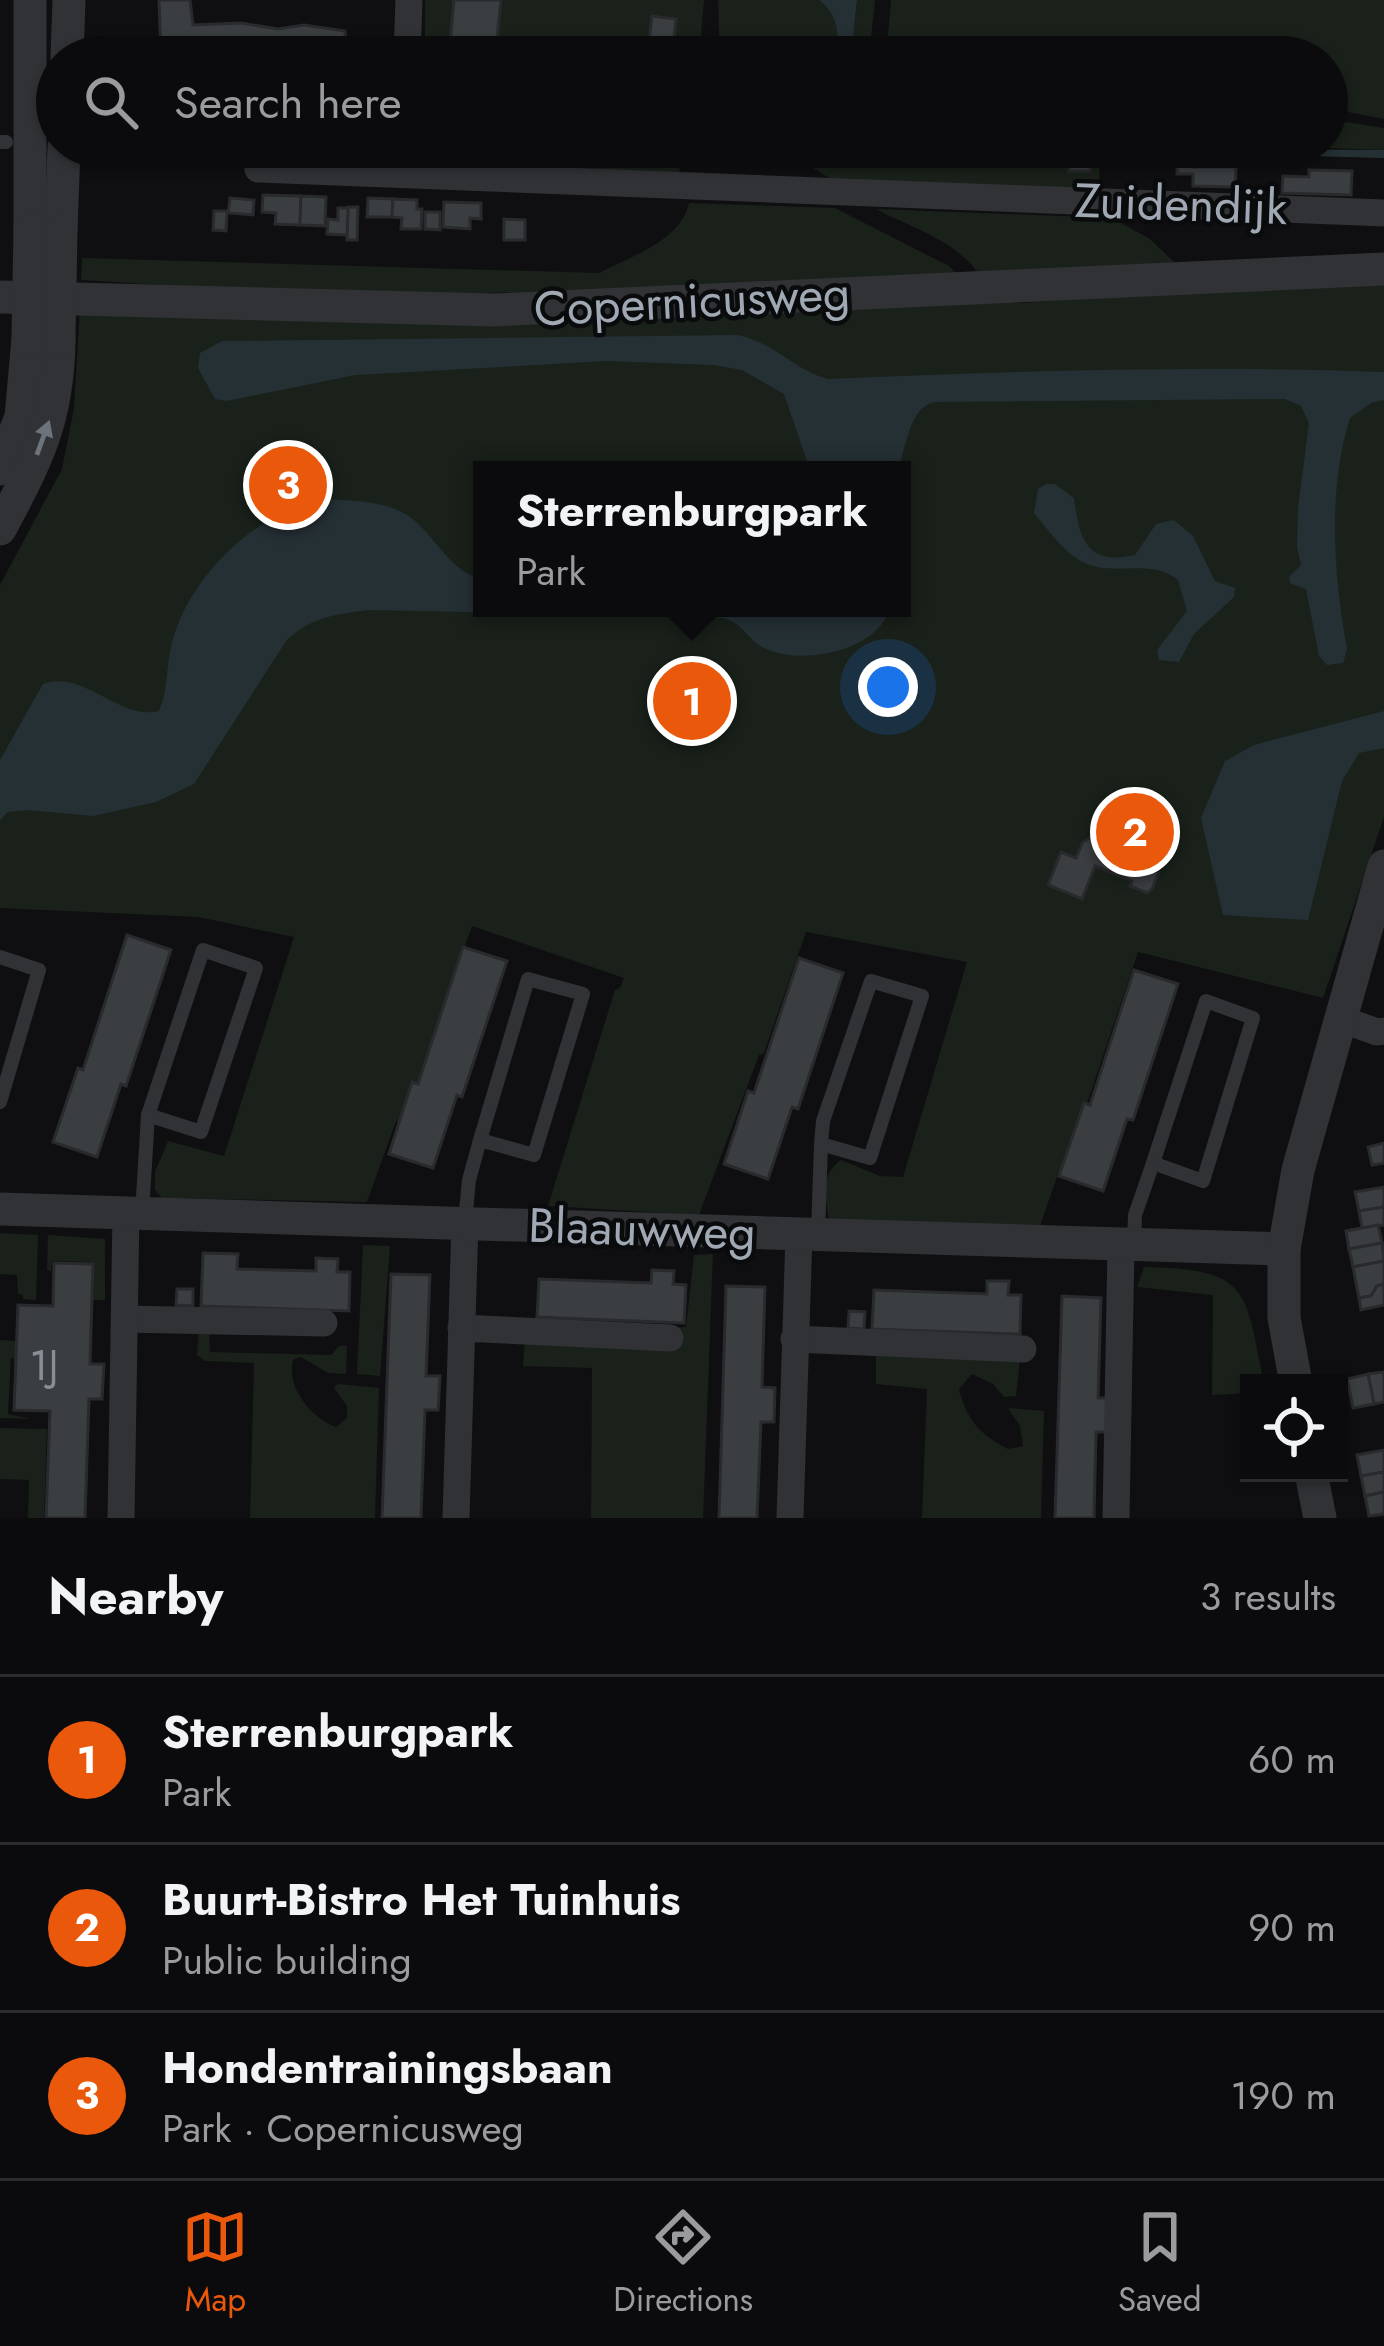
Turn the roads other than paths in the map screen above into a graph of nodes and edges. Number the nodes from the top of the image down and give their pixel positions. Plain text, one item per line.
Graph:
1 (30, 0) edge
2 (69, 0) edge
3 (409, 0) edge
4 (68, 36) edge
5 (408, 36) edge
6 (33, 149) edge
7 (258, 169) dead end
8 (1384, 213) edge
9 (1384, 269) edge
10 (0, 297) edge
11 (44, 339) junction
12 (0, 470) edge
13 (0, 529) edge
14 (1384, 866) edge
15 (0, 957) edge
16 (1340, 1019) junction
17 (1384, 1030) edge
18 (0, 1102) edge
19 (148, 1115) junction
20 (480, 1140) junction
21 (821, 1144) junction
22 (1153, 1163) junction
23 (0, 1209) edge
24 (134, 1212) junction
25 (465, 1222) junction
26 (809, 1235) junction
27 (1128, 1245) junction
28 (1283, 1249) junction
29 (124, 1319) junction
30 (324, 1323) dead end
31 (461, 1328) junction
32 (670, 1338) dead end
33 (794, 1339) junction
34 (1023, 1349) dead end
35 (1294, 1374) edge
36 (1313, 1482) edge
37 (121, 1518) edge
38 (455, 1518) edge
39 (790, 1518) edge
40 (1116, 1518) edge
41 (1320, 1518) edge

1 - 6 street
2 - 4 street
3 - 5 street
6 - 11 street, bridge
7 - 8 street, Zuidendijk
9 - 10 street, Copernicusweg
11 - 12 street
13 -> 11 street
14 - 16 street
15 - 18 lane
16 - 17 street
16 - 28 street
19 - 19 lane
19 - 24 lane
20 - 20 lane, Blaauwweg
20 - 25 lane, Blaauwweg
21 - 21 lane, Blaauwweg
21 - 26 lane, Blaauwweg
22 - 22 lane
22 - 27 lane
23 - 24 street, Blaauwweg
24 - 25 street, Blaauwweg
24 - 29 street
25 - 26 street, Blaauwweg
25 - 31 street
26 - 27 street, Blaauwweg
26 - 33 street
27 - 28 street, Blaauwweg
27 - 40 street
28 - 35 street
29 - 30 street
29 - 37 street
31 - 32 street
31 - 38 street
33 - 34 street
33 - 39 street
36 - 41 street

